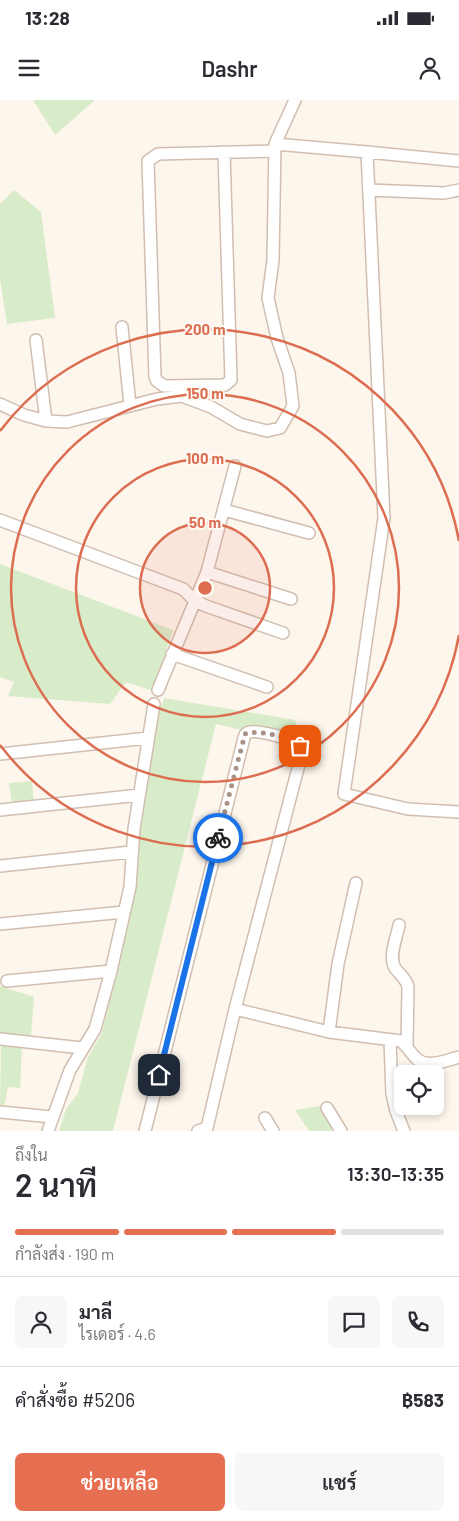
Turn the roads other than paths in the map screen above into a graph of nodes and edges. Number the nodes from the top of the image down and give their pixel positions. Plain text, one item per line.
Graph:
1 (295, 100) edge
2 (275, 148) junction
3 (224, 152) junction
4 (367, 152) junction
5 (459, 162) edge
6 (369, 190) junction
7 (459, 190) edge
8 (122, 327) dead end
9 (36, 340) dead end
10 (199, 386) junction
11 (201, 403) junction
12 (0, 404) edge
13 (130, 405) junction
14 (46, 421) junction
15 (235, 466) dead end
16 (224, 510) junction
17 (0, 520) edge
18 (309, 533) dead end
19 (207, 572) junction
20 (291, 599) dead end
21 (194, 600) junction
22 (283, 633) dead end
23 (172, 654) junction
24 (267, 687) dead end
25 (158, 690) dead end
26 (154, 704) dead end
27 (148, 738) junction
28 (0, 754) edge
29 (139, 795) junction
30 (0, 810) edge
31 (459, 812) edge
32 (131, 852) junction
33 (0, 866) edge
34 (356, 883) dead end
35 (124, 912) junction
36 (0, 924) edge
37 (399, 925) dead end
38 (111, 971) junction
39 (7, 982) dead end
40 (236, 1009) junction
41 (329, 1032) junction
42 (0, 1039) edge
43 (390, 1041) junction
44 (407, 1045) junction
45 (82, 1048) junction
46 (459, 1057) edge
47 (327, 1108) dead end
48 (0, 1112) edge
49 (52, 1117) junction
50 (265, 1118) dead end
51 (48, 1131) edge
52 (145, 1131) edge
53 (198, 1131) edge
54 (273, 1131) edge
55 (342, 1131) edge
56 (404, 1131) edge

1 - 2 street
2 - 3 street
2 - 4 street
2 - 11 street
3 - 10 street
3 - 10 street
4 - 5 street
4 - 6 street
6 - 7 street
6 - 31 street
8 - 13 street
9 - 14 street
10 - 11 street
11 - 13 street
12 - 14 street
13 - 14 street
15 - 16 street
16 - 18 street
16 - 19 street
17 - 21 street
19 - 20 street
19 - 21 street
21 - 22 street
21 - 23 street
23 - 24 street
23 - 25 street
26 - 27 street
27 - 28 street
27 - 29 street
29 - 30 street
29 - 32 street
32 - 33 street
32 - 35 street
34 - 41 street
35 - 36 street
35 - 38 street
37 - 44 street
38 - 39 street
38 - 45 street
40 - 41 street
40 - 52 street
40 - 53 street
41 - 43 street
42 - 45 street
43 - 44 street
43 - 56 street
44 - 46 street
45 - 49 street
47 - 55 street
48 - 49 street
49 - 51 street
50 - 54 street

